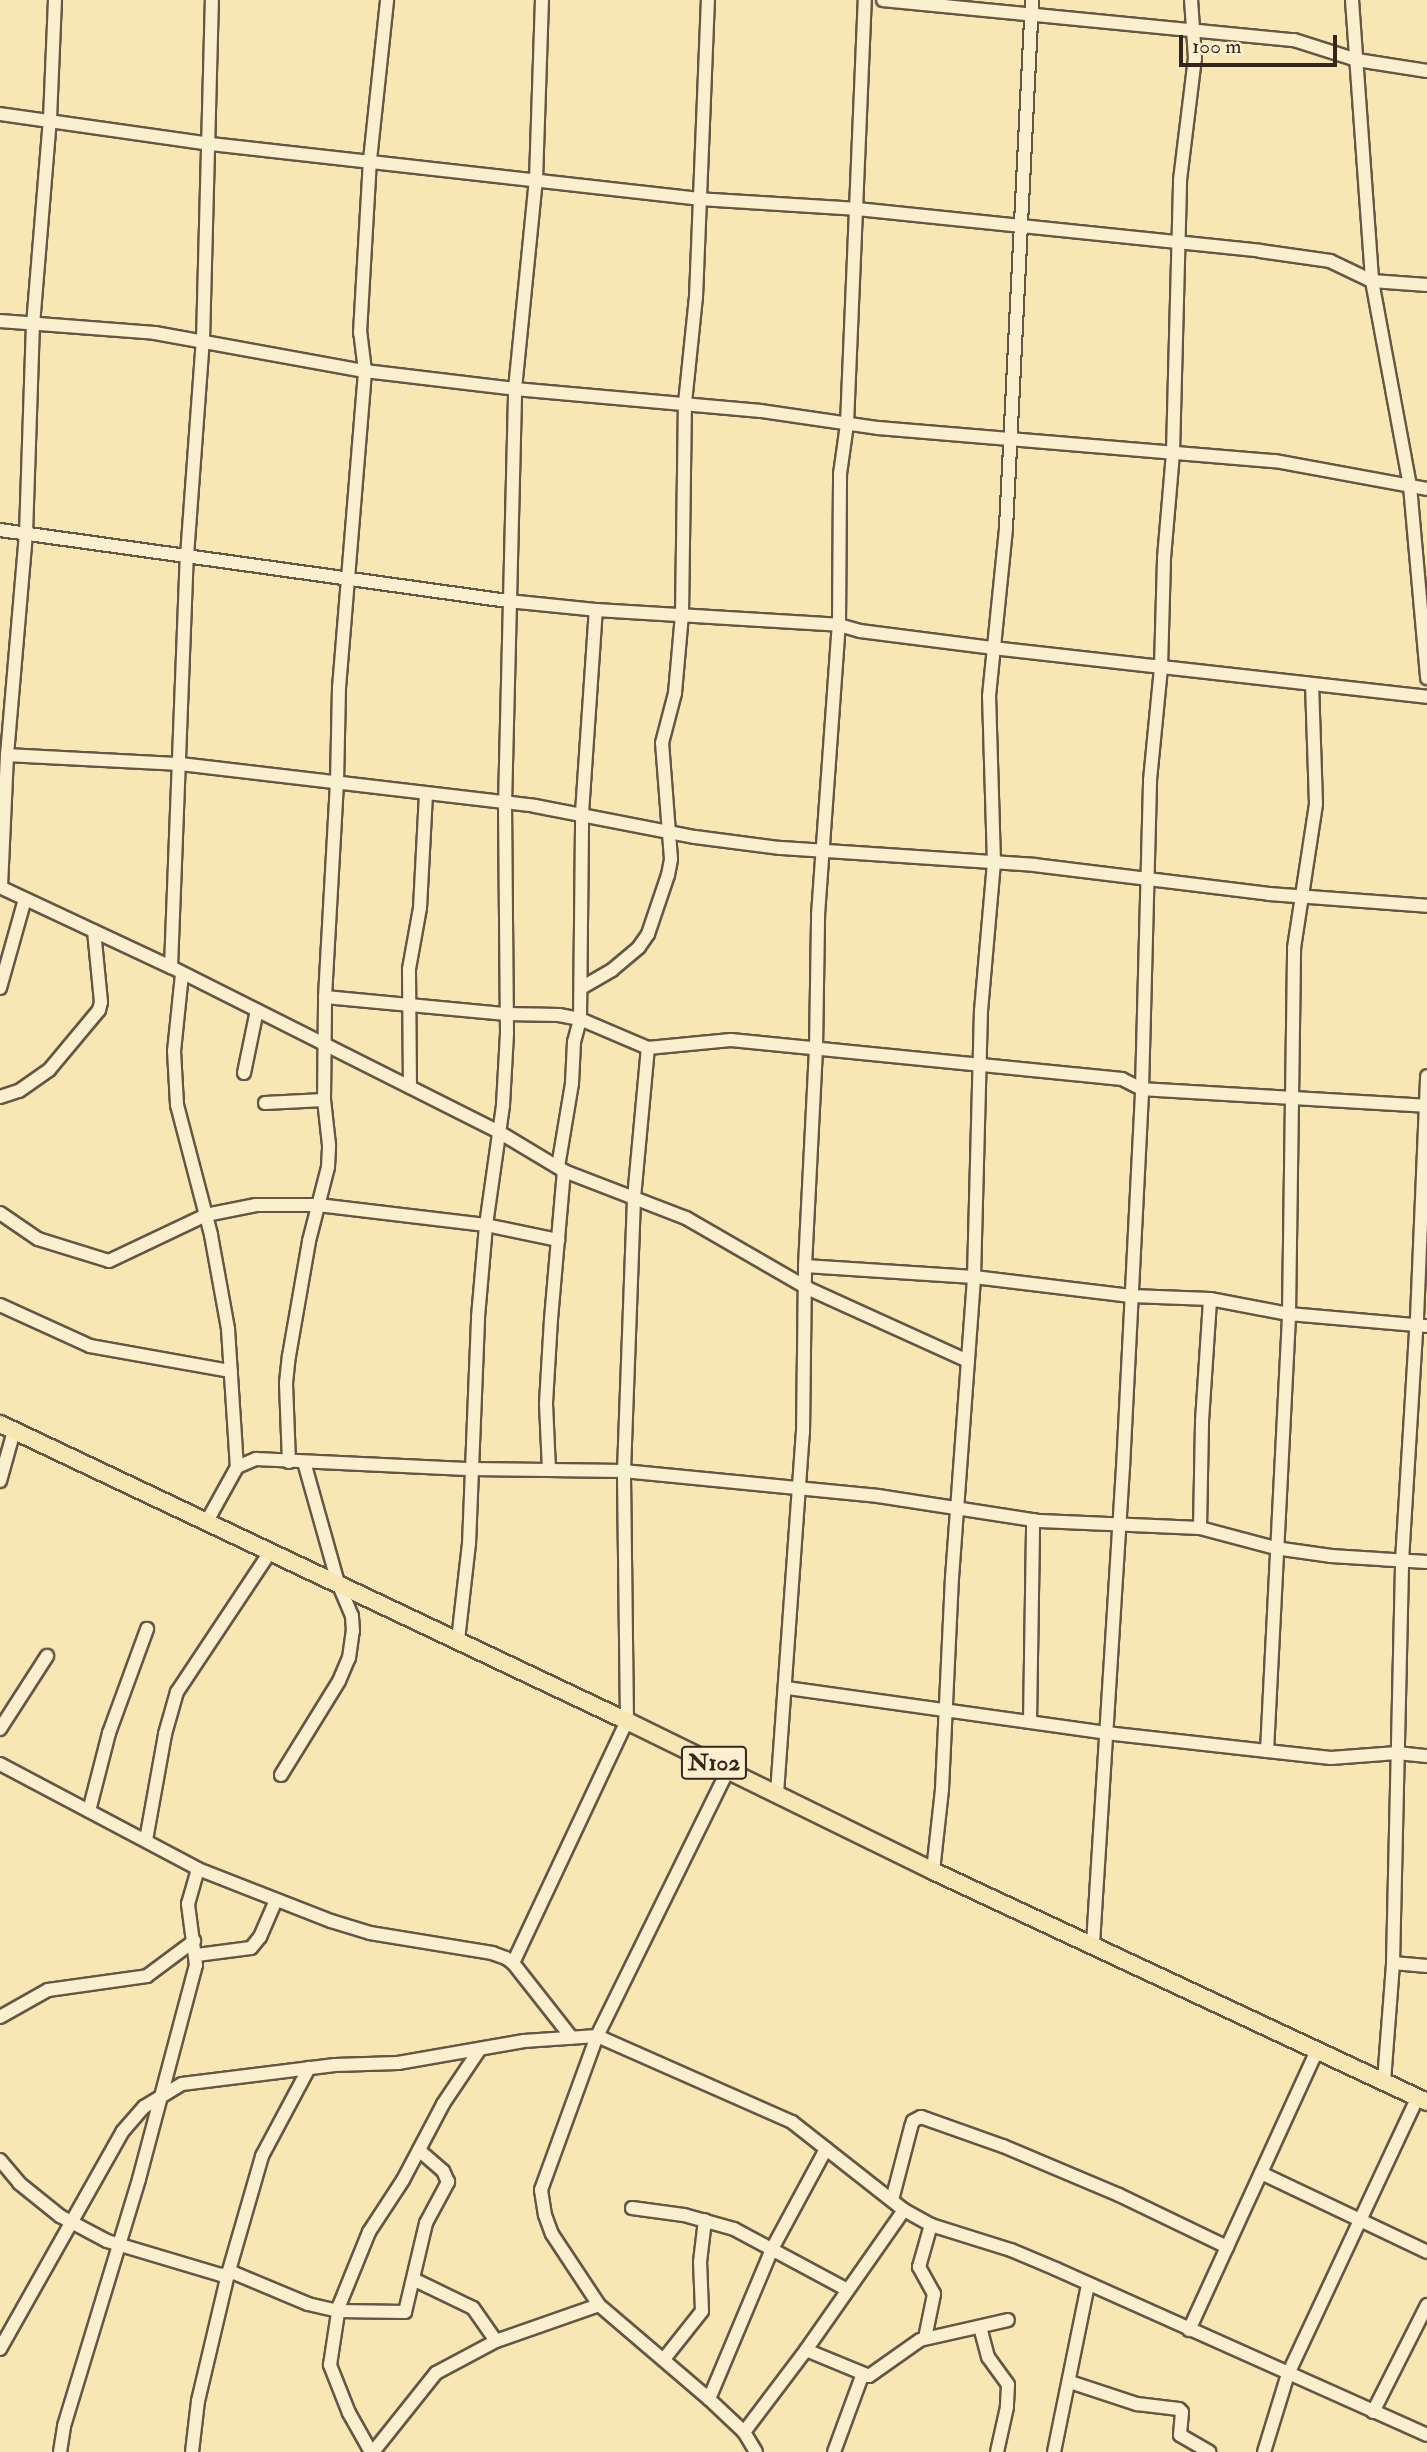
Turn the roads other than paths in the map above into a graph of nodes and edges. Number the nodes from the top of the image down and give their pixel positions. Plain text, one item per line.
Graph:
1 (55, 0) edge
2 (212, 0) edge
3 (387, 0) edge
4 (542, 0) edge
5 (708, 0) edge
6 (865, 0) edge
7 (883, 0) edge
8 (1032, 0) edge
9 (1191, 0) edge
10 (1352, 0) edge
11 (1032, 15) junction
12 (1195, 31) junction
13 (1357, 60) junction
14 (1427, 71) edge
15 (0, 114) edge
16 (50, 119) junction
17 (211, 145) junction
18 (370, 160) junction
19 (536, 180) junction
20 (698, 199) junction
21 (858, 209) junction
22 (1023, 226) junction
23 (1180, 243) junction
24 (1372, 281) junction
25 (1427, 285) edge
26 (0, 321) edge
27 (33, 325) junction
28 (203, 340) junction
29 (365, 370) junction
30 (515, 389) junction
31 (685, 402) junction
32 (847, 424) junction
33 (1011, 439) junction
34 (1174, 452) junction
35 (1410, 486) junction
36 (1427, 489) edge
37 (0, 530) edge
38 (26, 534) junction
39 (187, 556) junction
40 (346, 576) junction
41 (508, 601) junction
42 (596, 610) junction
43 (682, 615) junction
44 (839, 625) junction
45 (992, 648) junction
46 (1161, 667) junction
47 (1427, 678) edge
48 (1312, 684) junction
49 (1427, 697) edge
50 (7, 755) junction
51 (180, 764) junction
52 (337, 783) junction
53 (426, 794) junction
54 (505, 805) junction
55 (582, 813) junction
56 (671, 832) junction
57 (822, 850) junction
58 (994, 863) junction
59 (1149, 878) junction
60 (0, 887) edge
61 (1301, 897) junction
62 (25, 899) junction
63 (1427, 906) edge
64 (94, 931) junction
65 (176, 970) junction
66 (0, 988) edge
67 (581, 988) junction
68 (325, 997) junction
69 (408, 1005) junction
70 (257, 1010) junction
71 (506, 1014) junction
72 (580, 1019) junction
73 (326, 1045) junction
74 (648, 1048) junction
75 (816, 1048) junction
76 (981, 1067) junction
77 (244, 1073) dead end
78 (1427, 1076) edge
79 (410, 1087) junction
80 (1142, 1089) junction
81 (0, 1097) edge
82 (1292, 1099) junction
83 (324, 1100) junction
84 (265, 1103) dead end
85 (1426, 1106) edge
86 (499, 1132) junction
87 (561, 1169) junction
88 (634, 1199) junction
89 (318, 1205) junction
90 (0, 1213) edge
91 (206, 1215) junction
92 (486, 1225) junction
93 (558, 1240) junction
94 (805, 1266) junction
95 (974, 1277) junction
96 (807, 1288) junction
97 (1131, 1296) junction
98 (1210, 1299) junction
99 (0, 1305) edge
100 (1289, 1314) junction
101 (1422, 1325) edge
102 (968, 1361) junction
103 (231, 1371) junction
104 (7, 1428) edge
105 (289, 1462) junction
106 (304, 1462) junction
107 (237, 1467) junction
108 (472, 1469) junction
109 (549, 1470) junction
110 (624, 1471) junction
111 (0, 1481) edge
112 (800, 1489) junction
113 (957, 1508) junction
114 (1033, 1520) junction
115 (206, 1523) junction
116 (1119, 1527) junction
117 (1200, 1528) junction
118 (1275, 1548) junction
119 (270, 1552) junction
120 (1402, 1560) junction
121 (1427, 1562) edge
122 (338, 1583) junction
123 (147, 1629) dead end
124 (458, 1640) junction
125 (47, 1656) dead end
126 (787, 1688) junction
127 (946, 1711) junction
128 (627, 1721) junction
129 (1030, 1722) junction
130 (0, 1729) edge
131 (1105, 1732) junction
132 (1267, 1751) junction
133 (1397, 1754) junction
134 (1427, 1756) edge
135 (0, 1764) edge
136 (728, 1770) junction
137 (281, 1776) dead end
138 (777, 1793) junction
139 (89, 1811) junction
140 (146, 1840) junction
141 (198, 1869) junction
142 (933, 1871) junction
143 (276, 1899) junction
144 (194, 1941) junction
145 (1093, 1944) junction
146 (197, 1955) junction
147 (513, 1963) junction
148 (1393, 1963) junction
149 (1427, 1966) edge
150 (0, 2017) edge
151 (597, 2036) junction
152 (572, 2038) junction
153 (480, 2049) junction
154 (1317, 2050) junction
155 (309, 2068) junction
156 (1384, 2081) junction
157 (162, 2095) junction
158 (1422, 2099) edge
159 (826, 2149) junction
160 (419, 2150) junction
161 (0, 2160) edge
162 (1261, 2173) junction
163 (892, 2200) junction
164 (632, 2208) dead end
165 (904, 2210) junction
166 (705, 2220) junction
167 (1359, 2222) junction
168 (70, 2223) junction
169 (931, 2225) junction
170 (120, 2245) junction
171 (1227, 2247) junction
172 (772, 2249) junction
173 (1427, 2252) edge
174 (228, 2274) junction
175 (415, 2280) junction
176 (1088, 2285) junction
177 (848, 2290) junction
178 (599, 2305) junction
179 (1427, 2305) edge
180 (338, 2311) junction
181 (1008, 2320) dead end
182 (980, 2327) junction
183 (1189, 2330) junction
184 (925, 2338) junction
185 (496, 2341) junction
186 (0, 2349) edge
187 (806, 2350) junction
188 (664, 2360) junction
189 (1288, 2374) junction
190 (862, 2376) junction
191 (1070, 2382) junction
192 (709, 2399) junction
193 (1373, 2412) junction
194 (744, 2432) junction
195 (1427, 2435) edge
196 (60, 2452) edge
197 (192, 2452) edge
198 (372, 2452) edge
199 (756, 2452) edge
200 (834, 2452) edge
201 (997, 2452) edge
202 (1054, 2452) edge
203 (1210, 2452) edge
204 (1264, 2452) edge

1 - 16 street
2 - 17 street
3 - 18 street
4 - 19 street
5 - 20 street
6 - 21 street
7 - 11 street
8 - 11 street
9 - 12 street
10 - 13 street
11 - 12 street
11 - 22 street
12 - 13 street
12 - 23 street
13 - 14 street
13 - 24 street
15 - 16 street
16 - 17 street
16 - 27 street
17 - 18 street
17 - 28 street
18 - 19 street
18 - 29 street
19 - 20 street
19 - 30 street
20 - 21 street
20 - 31 street
21 - 22 street
21 - 32 street
22 - 23 street
22 - 33 street
23 - 24 street
23 - 34 street
24 - 25 street
24 - 35 street
26 - 27 street
27 - 28 street
27 - 38 street
28 - 29 street
28 - 39 street
29 - 30 street
29 - 40 street
30 - 31 street
30 - 41 street
31 - 32 street
31 - 43 street
32 - 33 street
32 - 44 street
33 - 34 street
33 - 45 street
34 - 35 street
34 - 46 street
35 - 36 street
35 - 47 street
37 - 38 street
38 - 39 street
38 - 50 street
39 - 40 street
39 - 51 street
40 - 41 street
40 - 52 street
41 - 42 street
41 - 54 street
42 - 43 street
42 - 55 street
43 - 44 street
43 - 56 street
44 - 45 street
44 - 57 street
45 - 46 street
45 - 58 street
46 - 48 street
46 - 59 street
48 - 49 street
48 - 61 street
50 - 51 street
50 - 60 street
51 - 52 street
51 - 65 street
52 - 53 street
52 - 68 street
53 - 54 street
53 - 69 street
54 - 55 street
54 - 71 street
55 - 56 street
55 - 67 street
56 - 57 street
56 - 67 street
57 - 58 street
57 - 75 street
58 - 59 street
58 - 76 street
59 - 61 street
59 - 80 street
60 - 62 street
61 - 63 street
61 - 82 street
62 - 64 street
62 - 66 street
64 - 65 street
64 - 81 street
65 - 70 street
65 - 91 street
67 - 72 street
68 - 69 street
68 - 73 street
69 - 71 street
69 - 79 street
70 - 73 street
70 - 77 street
71 - 72 street
71 - 86 street
72 - 74 street
72 - 87 street
73 - 79 street
73 - 83 street
74 - 75 street
74 - 88 street
75 - 76 street
75 - 94 street
76 - 80 street
76 - 95 street
78 - 85 street
79 - 86 street
80 - 82 street
80 - 97 street
82 - 85 street
82 - 100 street
83 - 84 street
83 - 89 street
85 - 101 street
86 - 87 street
86 - 92 street
87 - 88 street
87 - 93 street
88 - 96 street
88 - 110 street
89 - 91 street
89 - 92 street
89 - 105 street
90 - 91 street
91 - 103 street
92 - 93 street
92 - 108 street
93 - 109 street
94 - 95 street
94 - 96 street
95 - 97 street
95 - 102 street
96 - 102 street
96 - 112 street
97 - 98 street
97 - 116 street
98 - 100 street
98 - 117 street
99 - 103 street
100 - 101 street
100 - 118 street
101 - 120 street
102 - 113 street
103 - 107 street
104 - 111 street
104 - 115 main road, N102
105 - 106 street
105 - 107 street
106 - 108 street
106 - 122 street
107 - 115 street
108 - 109 street
108 - 124 street
109 - 110 street
110 - 112 street
110 - 128 street
112 - 113 street
112 - 126 street
113 - 114 street
113 - 127 street
114 - 116 street
114 - 129 street
115 - 119 main road, N102
116 - 117 street
116 - 131 street
117 - 118 street
118 - 120 street
118 - 132 street
119 - 122 main road, N102
119 - 140 street
120 - 121 street
120 - 133 street
122 - 124 main road, N102
122 - 137 street
123 - 139 street
124 - 128 main road, N102
125 - 130 street
126 - 127 street
126 - 138 street
127 - 129 street
127 - 142 street
128 - 136 main road, N102
128 - 147 street
129 - 131 street
131 - 132 street
131 - 145 street
132 - 133 street
133 - 134 street
133 - 148 street
135 - 139 street
136 - 138 main road, N102
136 - 151 street
138 - 142 main road, N102
139 - 140 street
140 - 141 street
141 - 143 street
141 - 144 street
142 - 145 main road, N102
143 - 146 street
143 - 147 street
144 - 146 street
144 - 150 street
145 - 154 main road, N102
146 - 157 street
147 - 152 street
148 - 149 street
148 - 156 street
151 - 152 street
151 - 159 street
151 - 178 street
152 - 153 street
153 - 155 street
153 - 160 street
154 - 156 main road, N102
154 - 162 street
155 - 157 street
155 - 174 street
156 - 158 main road, N102
157 - 168 street
157 - 170 street
158 - 167 street
159 - 163 street
159 - 172 street
160 - 175 street
160 - 180 street
161 - 168 street
162 - 167 street
162 - 171 street
163 - 165 street
163 - 171 street
164 - 166 street
165 - 169 street
165 - 177 street
166 - 172 street
166 - 188 street
167 - 173 street
167 - 189 street
168 - 170 street
168 - 186 street
169 - 176 street
169 - 184 street
170 - 174 street
170 - 196 street
171 - 183 street
172 - 177 street
172 - 192 street
174 - 180 street
174 - 197 street
175 - 180 street
175 - 185 street
176 - 183 street
176 - 191 street
177 - 187 street
178 - 185 street
178 - 188 street
179 - 193 street
180 - 198 street
181 - 182 street
182 - 184 street
182 - 201 street
183 - 189 street
184 - 190 street
185 - 198 street
187 - 190 street
187 - 194 street
188 - 192 street
189 - 193 street
189 - 204 street
190 - 200 street
191 - 202 street
191 - 203 street
192 - 194 street
193 - 195 street
194 - 199 street

